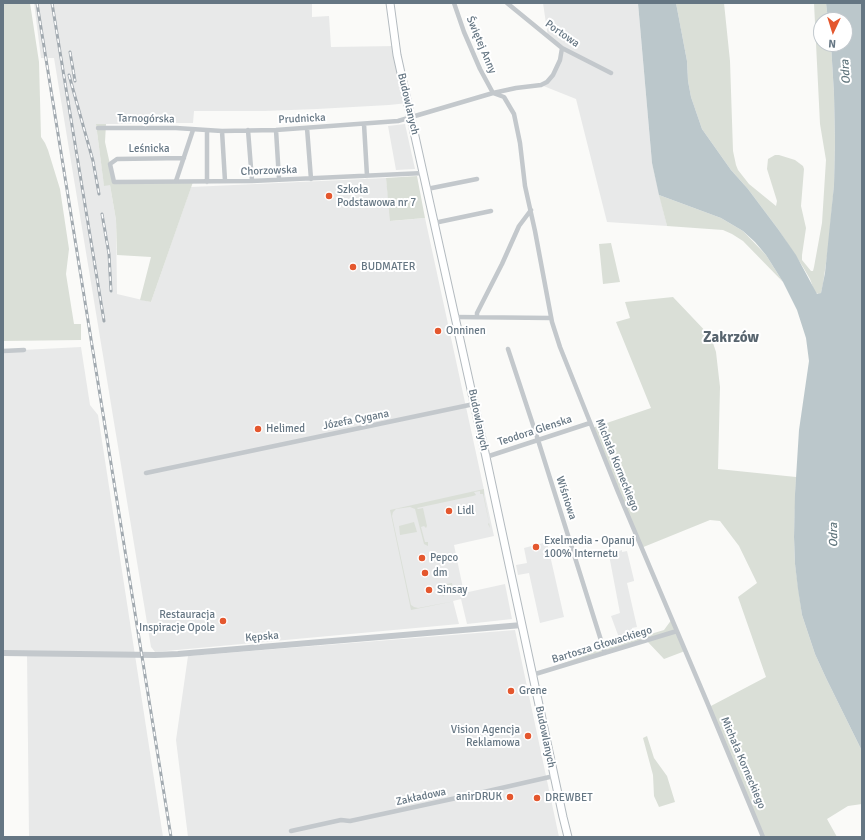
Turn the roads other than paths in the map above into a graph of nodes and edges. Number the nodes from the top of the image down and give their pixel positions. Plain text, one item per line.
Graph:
1 (390, 3) edge
2 (454, 3) edge
3 (507, 3) edge
4 (562, 48) junction
5 (611, 73) dead end
6 (493, 93) junction
7 (411, 118) junction
8 (364, 124) junction
9 (98, 128) dead end
10 (307, 128) junction
11 (193, 130) junction
12 (248, 130) junction
13 (276, 130) junction
14 (207, 131) junction
15 (222, 131) junction
16 (184, 158) junction
17 (424, 173) junction
18 (367, 176) junction
19 (311, 178) junction
20 (280, 179) junction
21 (477, 179) dead end
22 (176, 181) junction
23 (252, 181) junction
24 (114, 182) joint
25 (207, 182) junction
26 (224, 182) junction
27 (427, 189) junction
28 (531, 210) junction
29 (491, 211) dead end
30 (434, 223) junction
31 (455, 317) junction
32 (477, 317) junction
33 (551, 318) junction
34 (508, 349) dead end
35 (24, 350) dead end
36 (3, 351) edge
37 (474, 404) junction
38 (590, 423) junction
39 (538, 440) junction
40 (486, 457) junction
41 (146, 473) dead end
42 (522, 625) junction
43 (677, 631) junction
44 (3, 653) edge
45 (605, 653) junction
46 (532, 675) junction
47 (554, 776) junction
48 (291, 831) dead end
49 (568, 837) edge
50 (763, 837) edge

1 - 7 main road, Budowlanych
2 - 6 street, Świętej Anny
3 - 4 street, Portowa
4 - 5 street, Portowa
4 - 6 street, Prudnicka
6 - 7 street, Prudnicka
6 - 28 street, Michała Korneckiego
7 - 8 street, Prudnicka
7 - 17 main road, Budowlanych
8 - 10 street, Prudnicka
8 - 18 street
9 - 11 street, Tarnogórska
10 - 13 street, Prudnicka
10 - 19 street
11 - 14 street, Prudnicka
11 - 16 street
12 - 13 street, Prudnicka
12 - 15 street, Prudnicka
12 - 23 street
13 - 20 street
14 - 15 street, Prudnicka
14 - 25 street
15 - 26 street
16 - 22 street
16 - 24 street, Leśnicka
17 - 18 street, Chorzowska
17 - 27 main road, Budowlanych
18 - 19 street, Chorzowska
19 - 20 street, Chorzowska
20 - 23 street, Chorzowska
21 - 27 street
22 - 24 street, Chorzowska
22 - 25 street, Chorzowska
23 - 26 street, Chorzowska
25 - 26 street, Chorzowska
27 - 30 main road, Budowlanych
28 - 32 street
28 - 33 street, Michała Korneckiego
29 - 30 street
30 - 31 main road, Budowlanych
31 - 32 street
31 - 37 main road, Budowlanych
32 - 33 street
33 - 38 street, Michała Korneckiego
34 - 39 street, Wiśniowa
35 - 36 street
37 - 40 main road, Budowlanych
37 - 41 street, Józefa Cygana
38 - 39 street, Teodora Glenska
38 - 43 street, Michała Korneckiego
39 - 40 street, Teodora Glenska
39 - 45 street, Wiśniowa
40 - 42 main road, Budowlanych
42 - 44 street, Kępska
42 - 46 main road, Budowlanych
43 - 45 street, Bartosza Głowackiego
43 - 50 street, Michała Korneckiego
45 - 46 street, Bartosza Głowackiego
46 - 47 main road, Budowlanych
47 - 48 street, Zakładowa
47 - 49 main road, Budowlanych

